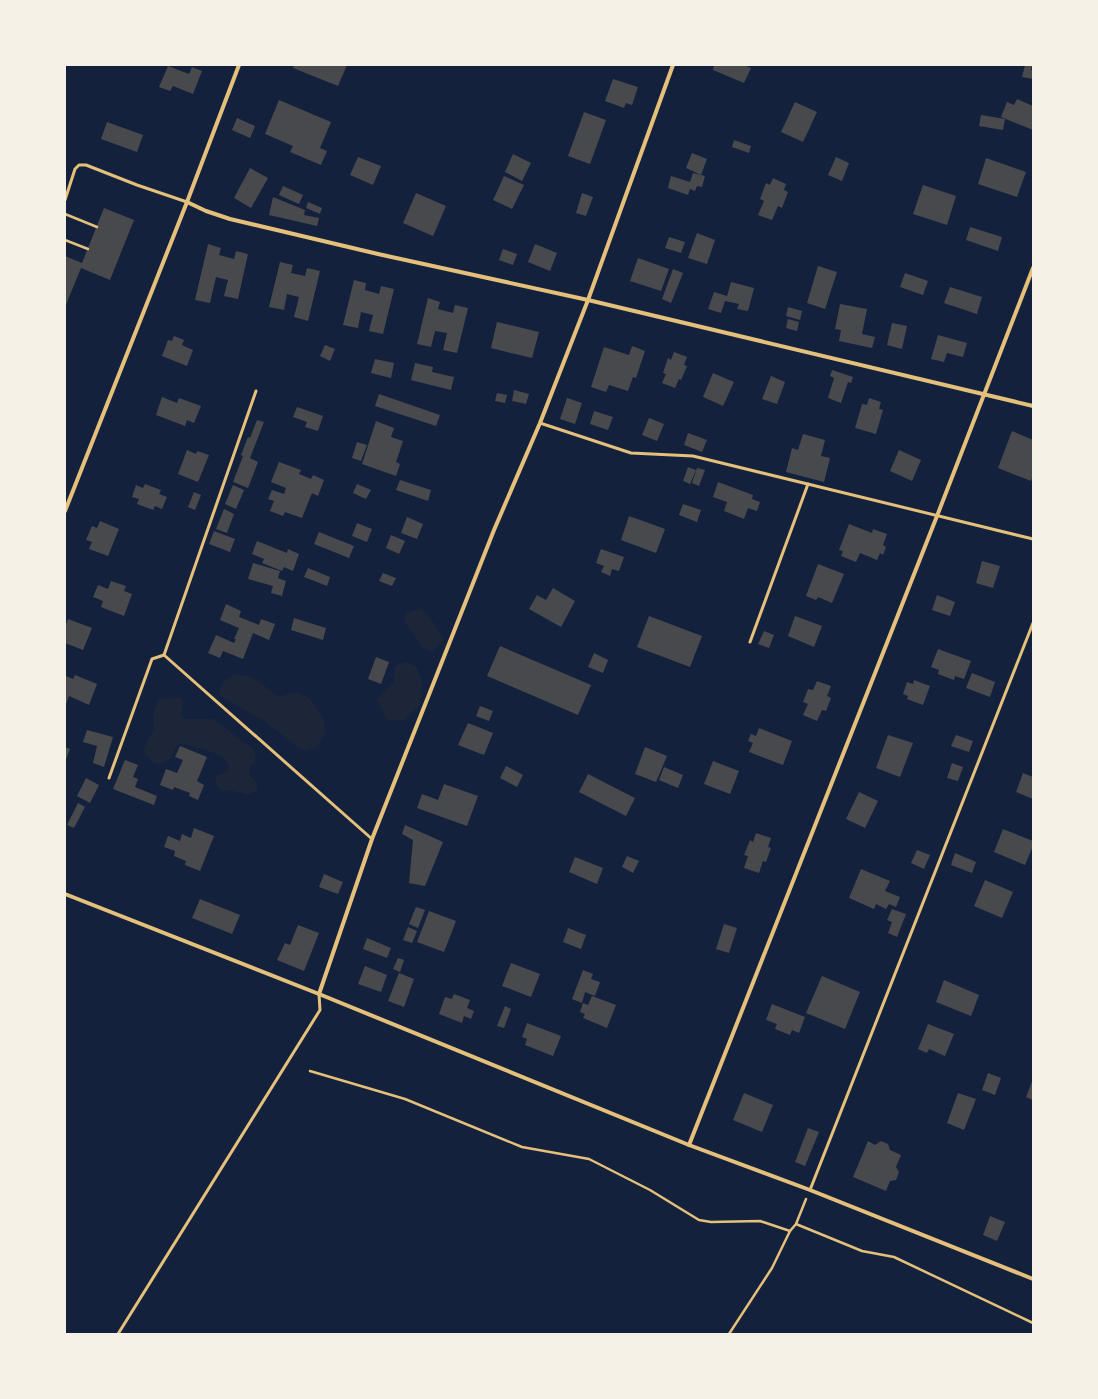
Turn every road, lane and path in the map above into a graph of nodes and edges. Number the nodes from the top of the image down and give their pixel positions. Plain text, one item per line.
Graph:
1 (239, 65) edge
2 (673, 65) edge
3 (65, 200) edge
4 (187, 202) junction
5 (65, 214) edge
6 (97, 227) dead end
7 (65, 240) edge
8 (88, 249) dead end
9 (1033, 268) edge
10 (588, 300) junction
11 (256, 391) dead end
12 (984, 394) junction
13 (1033, 406) edge
14 (540, 423) junction
15 (808, 484) junction
16 (65, 511) edge
17 (937, 516) junction
18 (1033, 539) edge
19 (1033, 623) edge
20 (750, 642) dead end
21 (164, 654) junction
22 (109, 778) dead end
23 (372, 839) junction
24 (65, 894) edge
25 (319, 994) junction
26 (310, 1071) dead end
27 (689, 1145) junction
28 (810, 1190) junction
29 (796, 1224) junction
30 (790, 1231) junction
31 (1033, 1279) edge
32 (1033, 1323) edge
33 (118, 1334) edge
34 (729, 1334) edge

1 - 4 street
2 - 10 street
3 - 4 lane
4 - 10 street
4 - 16 street
5 - 6 path
7 - 8 path
9 - 12 street
10 - 12 street
10 - 14 street
11 - 21 lane
12 - 13 street
12 - 17 street
14 - 15 lane
14 - 23 street
15 - 17 lane
15 - 20 lane
17 - 18 lane
17 - 27 street
19 - 28 lane
21 - 22 lane
21 - 23 lane
23 - 25 street
24 - 25 street
25 - 27 street
25 - 33 lane
26 - 30 path
27 - 28 street
28 - 29 path
28 - 31 street
29 - 30 path
29 - 32 path
30 - 34 path

